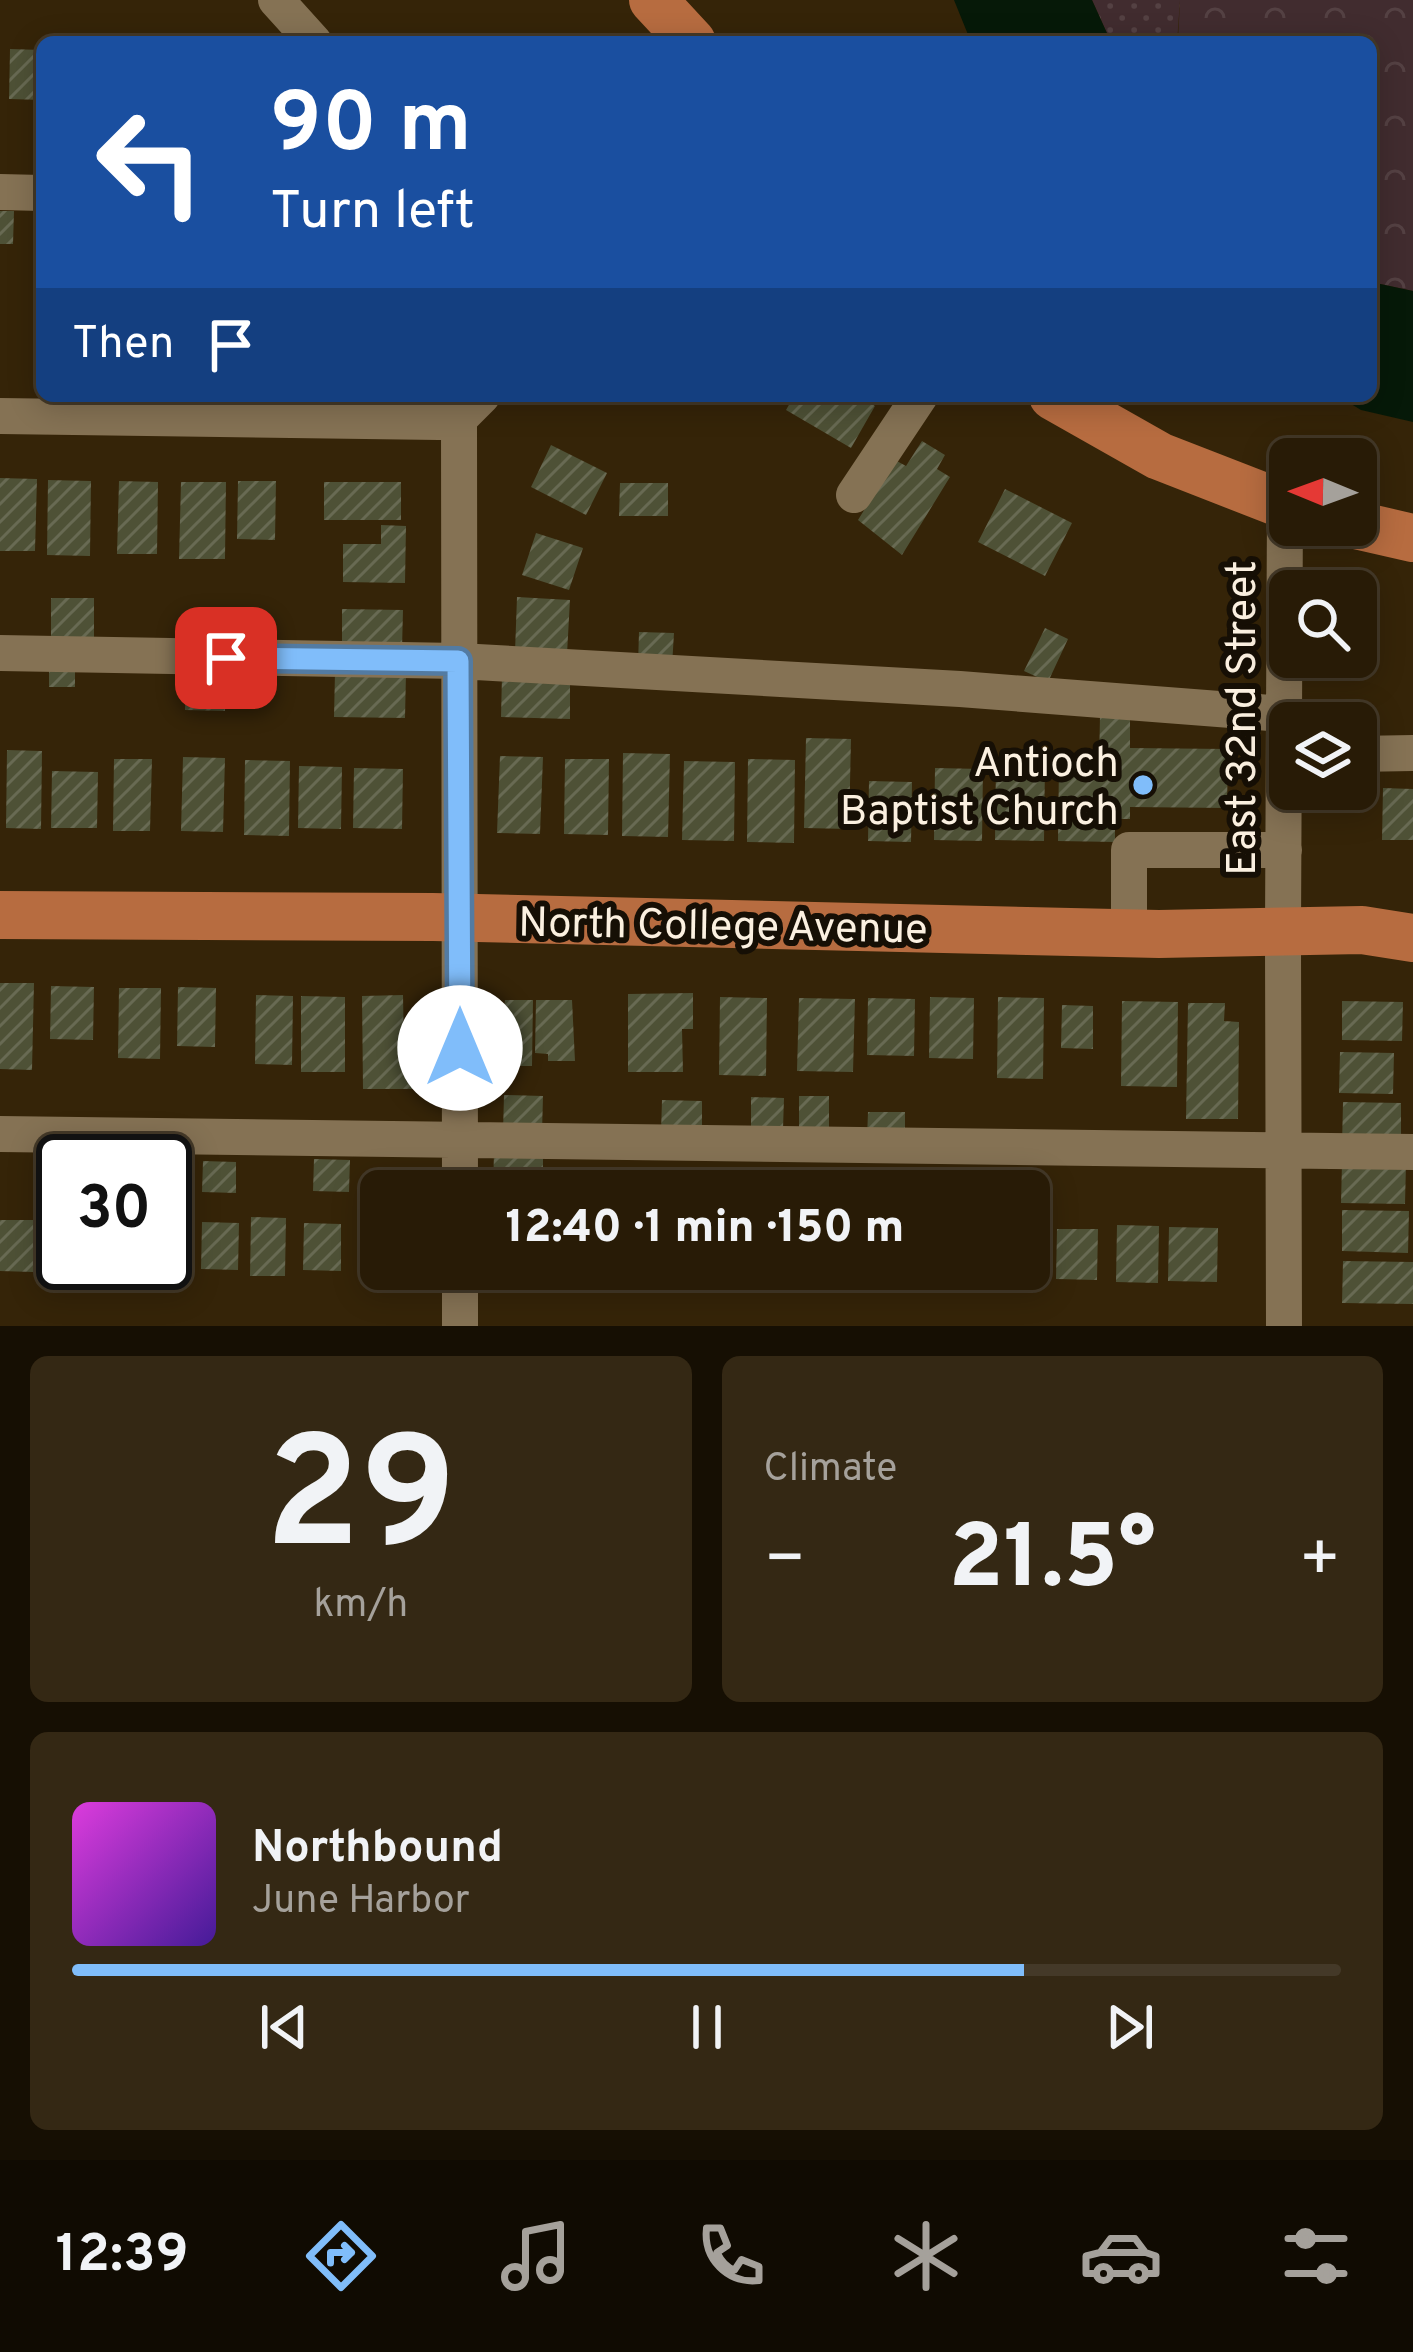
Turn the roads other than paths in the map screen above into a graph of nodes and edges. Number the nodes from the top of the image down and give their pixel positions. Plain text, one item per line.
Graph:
1 (276, 0) edge
2 (653, 0) edge
3 (309, 36) edge
4 (686, 36) edge
5 (0, 192) edge
6 (36, 193) edge
7 (916, 402) edge
8 (1064, 402) edge
9 (471, 407) edge
10 (0, 416) edge
11 (854, 495) dead end
12 (1269, 499) edge
13 (1377, 530) edge
14 (1413, 538) edge
15 (1287, 546) edge
16 (0, 653) edge
17 (458, 661) junction
18 (1283, 702) edge
19 (1269, 714) edge
20 (1413, 753) edge
21 (1377, 754) edge
22 (1285, 810) edge
23 (1284, 850) junction
24 (0, 915) edge
25 (459, 917) junction
26 (1144, 934) junction
27 (1283, 938) junction
28 (1413, 939) edge
29 (0, 1134) edge
30 (460, 1140) junction
31 (1284, 1149) junction
32 (1413, 1152) edge
33 (460, 1170) edge
34 (460, 1290) edge
35 (460, 1326) edge
36 (1284, 1326) edge

1 - 3 street
2 - 4 main road
5 - 6 street
7 - 11 street
8 - 12 main road
9 - 10 street
9 - 17 street
13 - 14 main road
15 - 18 street, East 32nd Street
16 - 17 street
17 - 19 street
17 - 25 street
20 - 21 street
22 - 23 street, East 32nd Street
23 - 26 street
23 - 27 street, East 32nd Street
24 - 25 main road, North College Avenue
25 - 26 main road, North College Avenue
25 - 30 street
26 - 27 main road, North College Avenue
27 - 28 main road, North College Avenue
27 - 31 street, East 32nd Street
29 - 30 street
30 - 31 street
30 - 33 street
31 - 32 street
31 - 36 street, East 32nd Street
34 - 35 street

